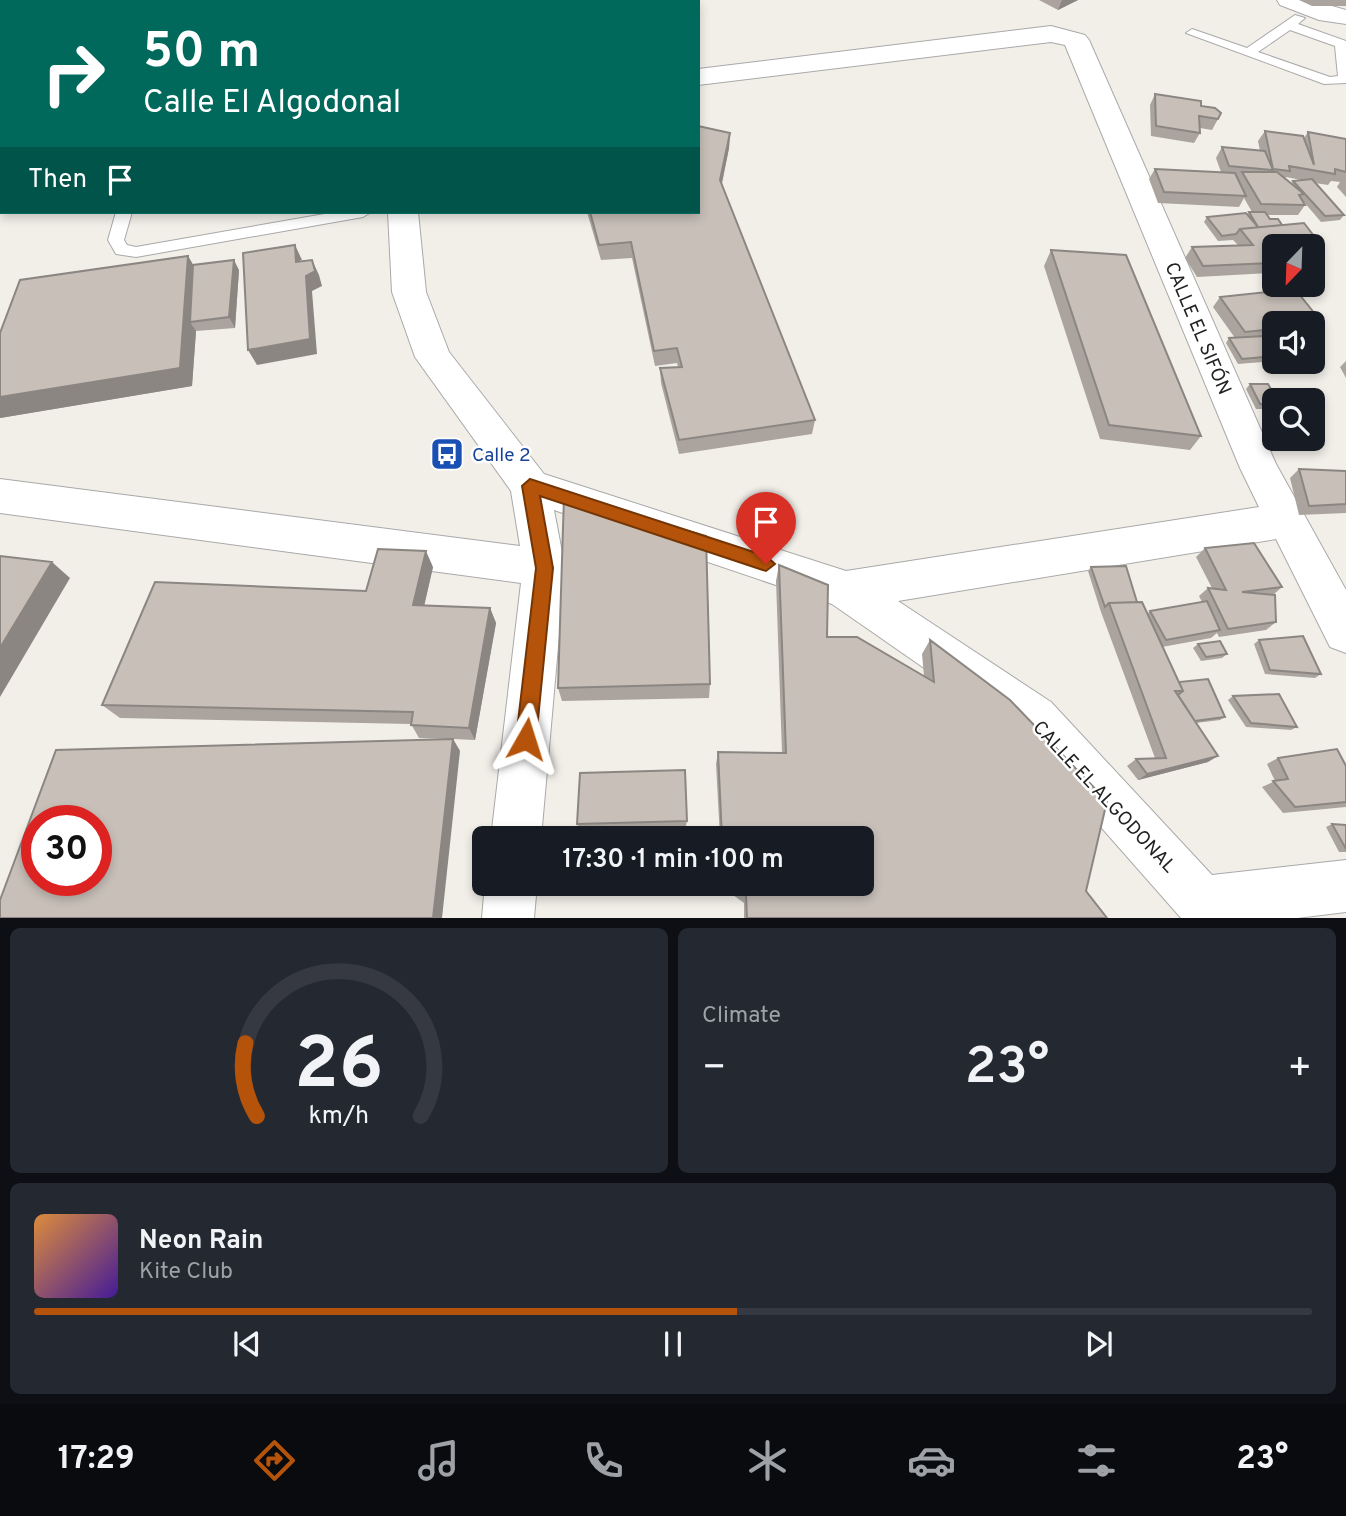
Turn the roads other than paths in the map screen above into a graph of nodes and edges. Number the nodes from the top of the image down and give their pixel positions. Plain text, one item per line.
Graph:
1 (1300, 5) edge
2 (1346, 18) edge
3 (1289, 25) junction
4 (1192, 33) dead end
5 (1248, 53) junction
6 (700, 77) edge
7 (123, 214) edge
8 (352, 214) edge
9 (403, 214) edge
10 (530, 486) junction
11 (0, 496) edge
12 (1287, 520) junction
13 (544, 568) junction
14 (846, 590) junction
15 (1346, 633) edge
16 (517, 826) edge
17 (1346, 886) edge
18 (510, 896) edge
19 (1207, 910) edge
20 (508, 918) edge

1 - 2 street
1 - 3 lane
3 - 5 lane
3 - 5 lane
4 - 5 lane
6 - 12 street, CALLE EL SIFÓN
7 - 8 lane
9 - 10 street
10 - 13 street
10 - 14 street, CALLE EL ALGODONAL
11 - 13 street
12 - 14 street
12 - 15 street, CALLE EL SIFÓN
13 - 16 street
14 - 19 street, CALLE EL ALGODONAL
17 - 19 street
18 - 20 street

